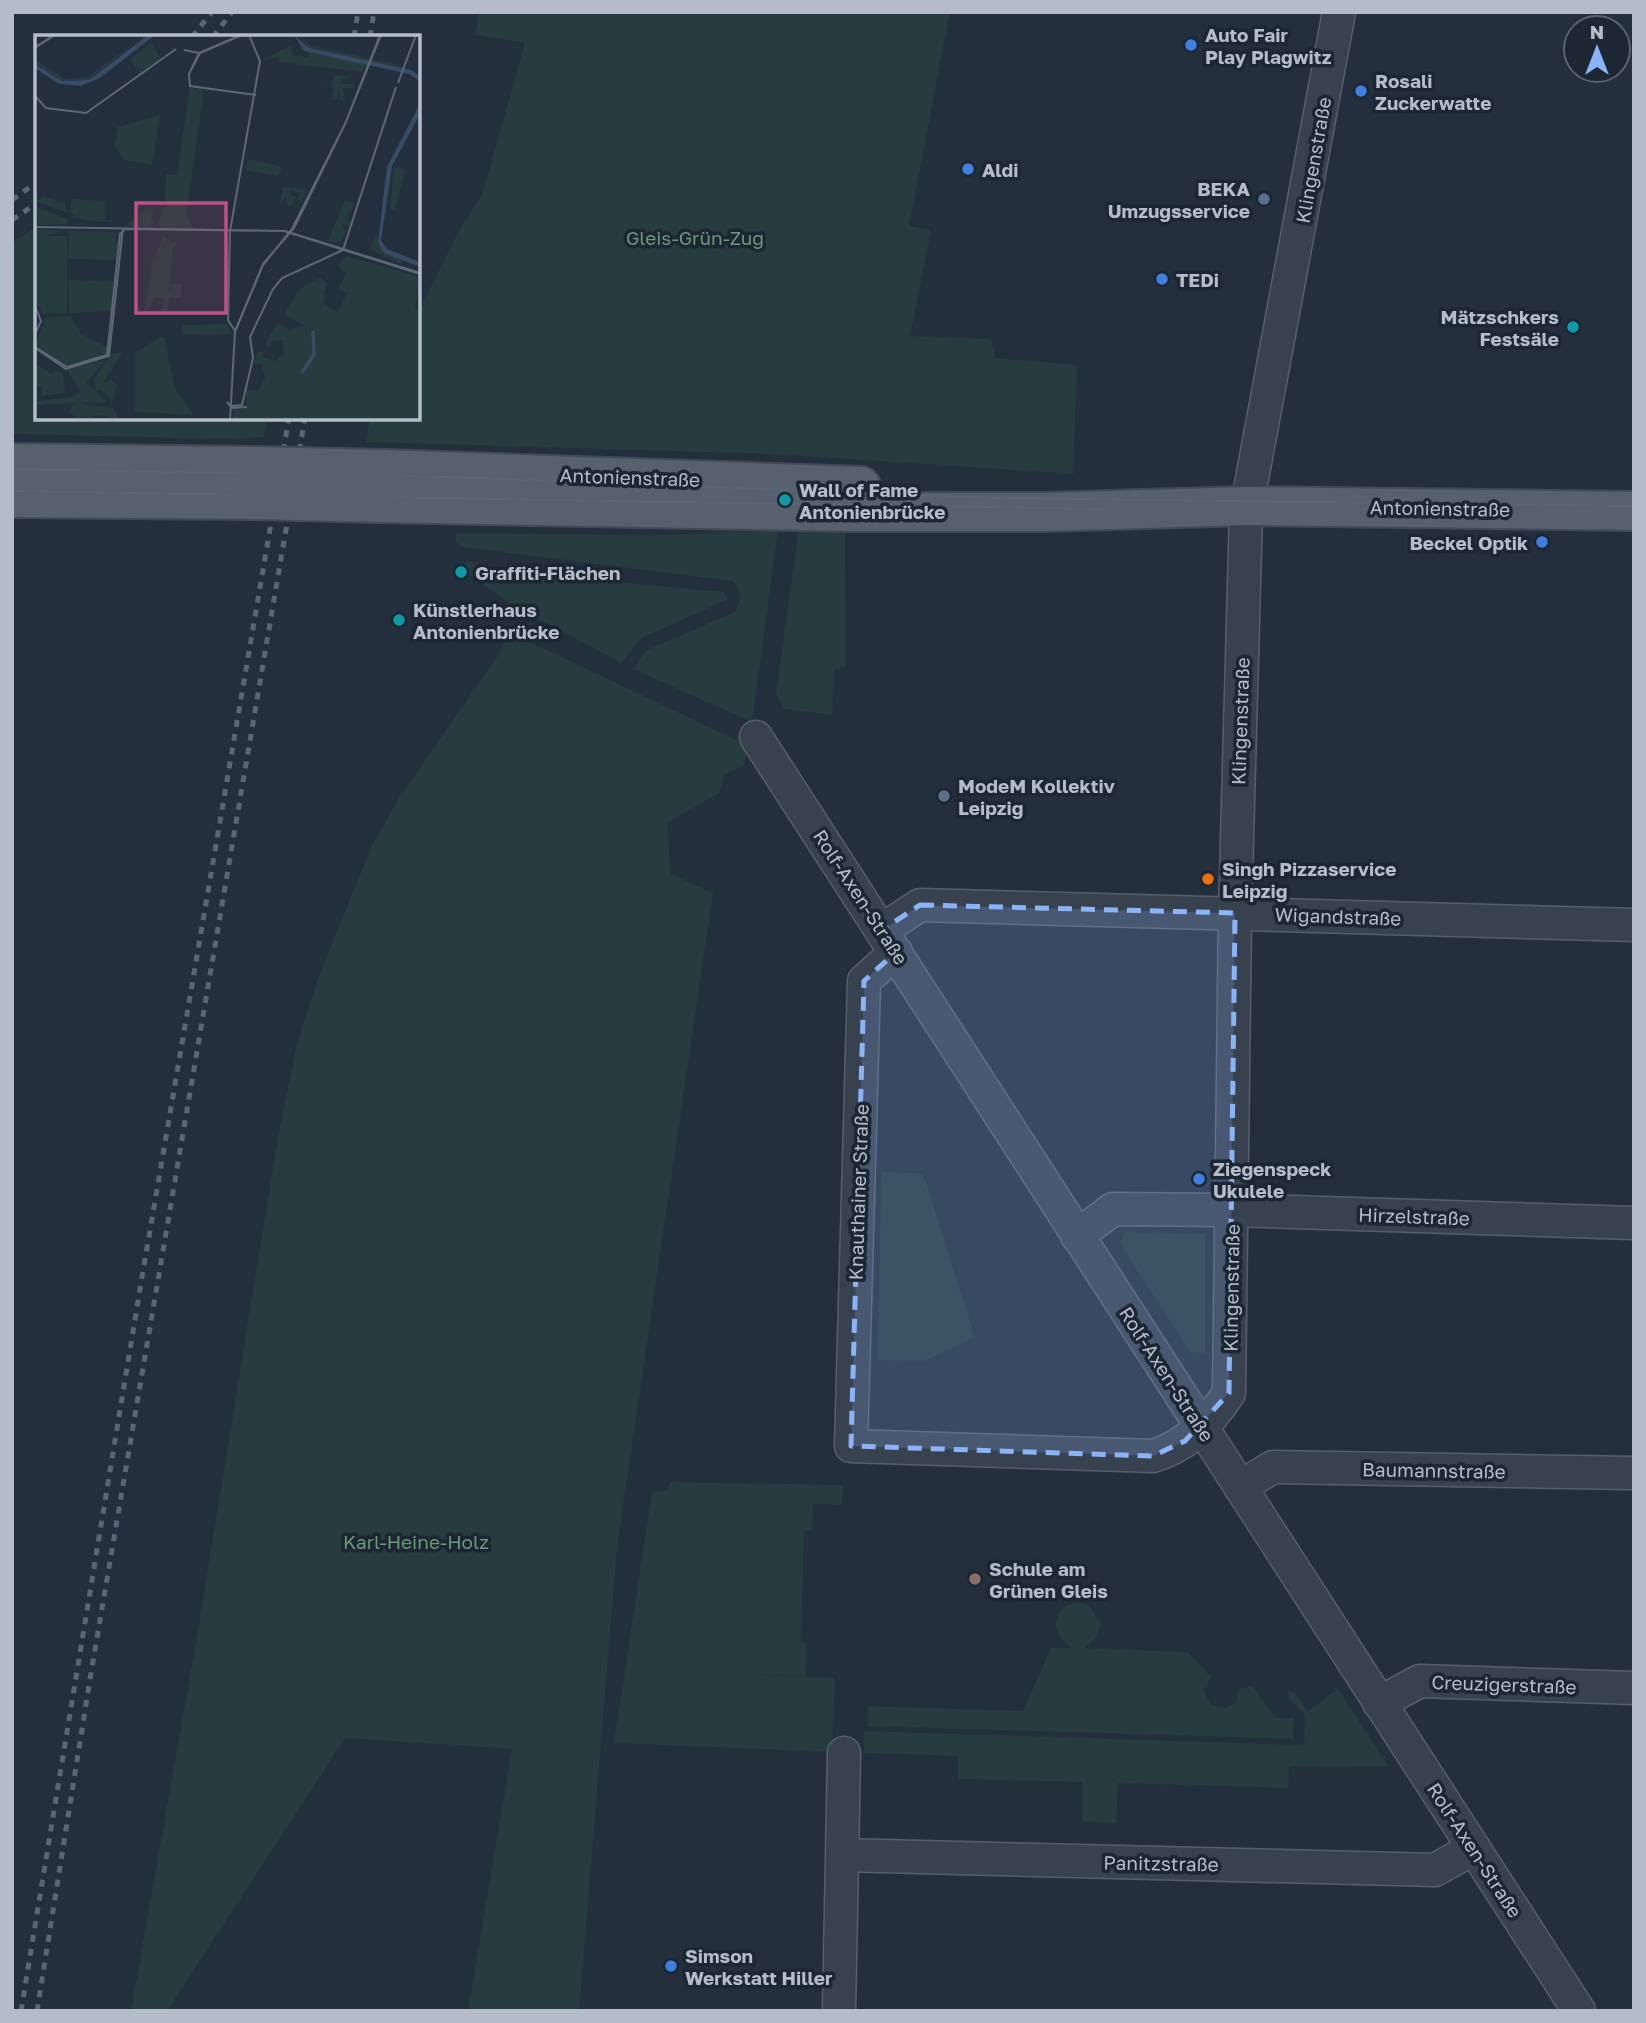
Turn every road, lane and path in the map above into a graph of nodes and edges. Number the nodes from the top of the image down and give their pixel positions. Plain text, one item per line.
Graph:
1 (1339, 12) edge
2 (12, 463) edge
3 (255, 483) junction
4 (12, 498) edge
5 (1247, 506) junction
6 (1634, 511) edge
7 (756, 737) dead end
8 (1235, 913) junction
9 (1634, 925) edge
10 (889, 941) junction
11 (1232, 1210) junction
12 (1634, 1223) edge
13 (1077, 1236) junction
14 (1201, 1427) junction
15 (1634, 1473) edge
16 (1240, 1487) junction
17 (1634, 1688) edge
18 (1379, 1703) junction
19 (844, 1752) dead end
20 (1474, 1848) junction
21 (842, 1855) junction
22 (839, 2011) edge
23 (1579, 2011) edge

1 - 5 street, Klingenstraße
2 - 3 main road, Antonienstraße
3 - 4 main road, Antonienstraße
3 - 5 main road, Antonienstraße, bridge
5 - 6 main road, Antonienstraße
5 - 8 street, Klingenstraße
7 - 10 street, Rolf-Axen-Straße
8 - 9 street, Wigandstraße
8 - 10 street, Wigandstraße
8 - 11 street, Klingenstraße
10 - 13 street, Rolf-Axen-Straße
10 - 14 street, Knauthainer Straße
11 - 12 street, Hirzelstraße
11 - 13 street, Hirzelstraße
11 - 14 street, Klingenstraße
13 - 14 street, Rolf-Axen-Straße
14 - 16 street, Rolf-Axen-Straße
15 - 16 street, Baumannstraße
16 - 18 street, Rolf-Axen-Straße
17 - 18 street, Creuzigerstraße
18 - 20 street, Rolf-Axen-Straße
19 - 21 street
20 - 21 street, Panitzstraße
20 - 23 street, Rolf-Axen-Straße
21 - 22 street

